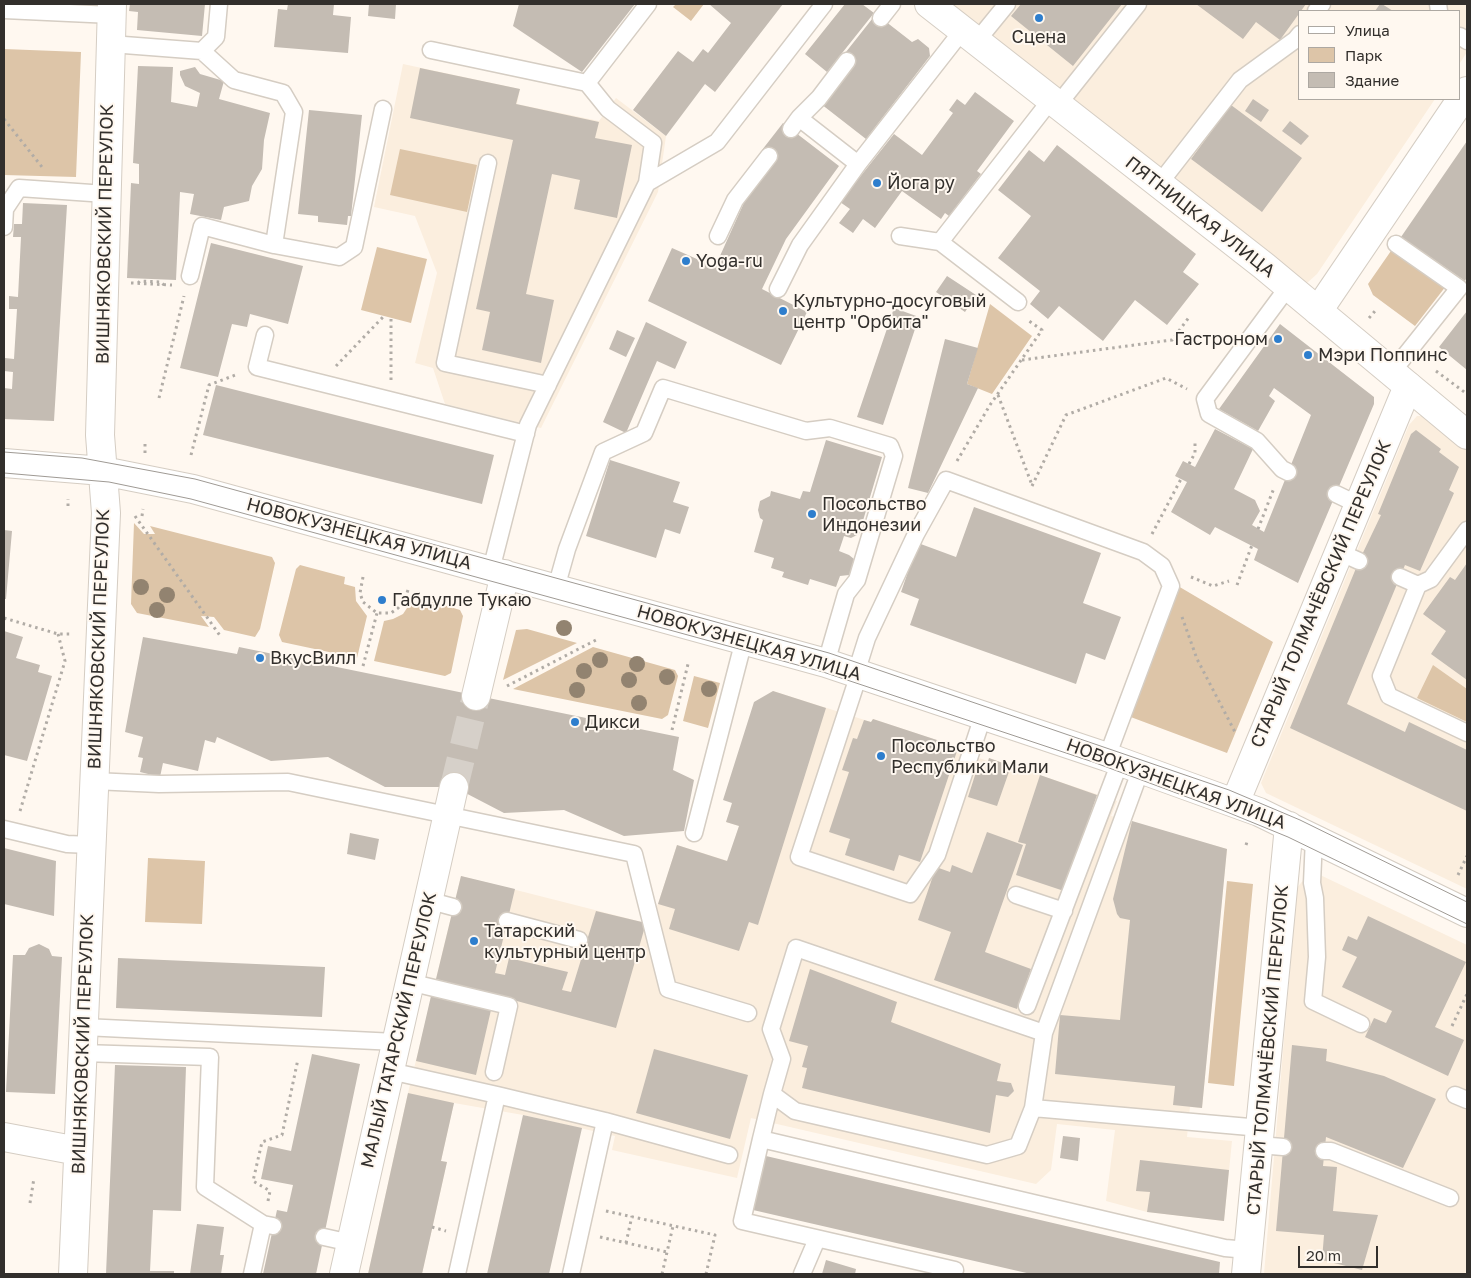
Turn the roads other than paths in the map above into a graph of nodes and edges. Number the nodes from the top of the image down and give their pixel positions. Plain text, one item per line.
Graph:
1 (219, 4) edge
2 (648, 4) edge
3 (824, 4) edge
4 (892, 4) edge
5 (929, 4) edge
6 (1007, 4) edge
7 (1138, 4) edge
8 (112, 9) edge
9 (4, 10) edge
10 (881, 18) dead end
11 (1298, 36) edge
12 (969, 37) junction
13 (111, 44) junction
14 (431, 50) dead end
15 (202, 51) junction
16 (847, 61) dead end
17 (587, 83) junction
18 (1461, 100) edge
19 (1054, 103) junction
20 (383, 109) dead end
21 (769, 156) dead end
22 (488, 163) dead end
23 (858, 164) junction
24 (647, 183) junction
25 (1158, 184) junction
26 (106, 194) junction
27 (4, 209) edge
28 (4, 227) edge
29 (718, 236) dead end
30 (900, 236) dead end
31 (940, 242) junction
32 (1396, 244) dead end
33 (274, 245) junction
34 (188, 281) road end
35 (1288, 287) junction
36 (1463, 288) edge
37 (778, 289) dead end
38 (1018, 302) road end
39 (1318, 311) junction
40 (265, 335) dead end
41 (1400, 379) junction
42 (548, 385) junction
43 (526, 434) junction
44 (1467, 436) edge
45 (4, 463) edge
46 (1285, 470) road end
47 (103, 471) junction
48 (1467, 530) edge
49 (498, 572) junction
50 (1400, 577) dead end
51 (1418, 585) junction
52 (556, 588) junction
53 (744, 640) junction
54 (826, 663) junction
55 (857, 673) junction
56 (476, 696) tunnel mouth
57 (983, 716) junction
58 (1467, 733) edge
59 (1123, 763) junction
60 (94, 781) junction
61 (454, 787) tunnel mouth
62 (1235, 803) junction
63 (448, 815) junction
64 (1289, 826) junction
65 (9, 830) edge
66 (694, 833) dead end
67 (1314, 838) junction
68 (92, 845) junction
69 (1016, 895) dead end
70 (428, 900) junction
71 (453, 907) dead end
72 (1064, 911) junction
73 (1467, 913) edge
74 (508, 921) dead end
75 (579, 940) dead end
76 (409, 982) junction
77 (1027, 1006) dead end
78 (748, 1013) dead end
79 (1361, 1024) dead end
80 (84, 1027) junction
81 (211, 1033) junction
82 (1044, 1034) junction
83 (396, 1042) junction
84 (82, 1053) junction
85 (210, 1058) junction
86 (390, 1070) junction
87 (494, 1072) dead end
88 (772, 1094) junction
89 (497, 1095) junction
90 (1033, 1108) junction
91 (605, 1121) junction
92 (4, 1137) edge
93 (761, 1139) junction
94 (1268, 1140) junction
95 (1324, 1151) dead end
96 (78, 1152) junction
97 (729, 1155) dead end
98 (1450, 1198) dead end
99 (324, 1237) dead end
100 (817, 1239) junction
101 (351, 1243) junction
102 (1248, 1268) edge
103 (955, 1270) dead end
104 (73, 1274) edge
105 (252, 1274) edge
106 (344, 1274) edge
107 (458, 1274) edge
108 (571, 1274) edge
109 (802, 1274) edge

1 - 15 lane
2 - 17 lane
3 - 24 lane
4 - 10 lane
5 - 12 street, ПЯТНИЦКАЯ УЛИЦА
6 - 12 lane
7 - 19 lane
8 - 9 lane
8 - 13 street, ВИШНЯКОВСКИЙ ПЕРЕУЛОК
11 - 25 lane
12 - 19 street, ПЯТНИЦКАЯ УЛИЦА
12 - 23 lane
13 - 15 lane
13 - 26 street, ВИШНЯКОВСКИЙ ПЕРЕУЛОК
14 - 17 lane
15 - 33 lane
16 - 23 lane
17 - 24 lane
18 - 39 street
19 - 25 street, ПЯТНИЦКАЯ УЛИЦА
19 - 31 lane
20 - 33 lane
21 - 29 lane
22 - 42 lane
23 - 37 lane
24 - 42 lane
25 - 35 street, ПЯТНИЦКАЯ УЛИЦА
26 - 27 lane
26 - 47 street, ВИШНЯКОВСКИЙ ПЕРЕУЛОК
27 - 28 lane
30 - 31 lane
31 - 38 lane
32 - 36 lane
33 - 34 lane
35 - 39 street, ПЯТНИЦКАЯ УЛИЦА
35 - 46 lane
36 - 41 lane
39 - 41 street, ПЯТНИЦКАЯ УЛИЦА
40 - 43 lane
41 - 44 street, ПЯТНИЦКАЯ УЛИЦА
41 - 62 street, СТАРЫЙ ТОЛМАЧЁВСКИЙ ПЕРЕУЛОК
42 - 43 lane
43 - 49 lane
45 - 47 street, НОВОКУЗНЕЦКАЯ УЛИЦА
47 - 49 street, НОВОКУЗНЕЦКАЯ УЛИЦА
47 - 60 street, ВИШНЯКОВСКИЙ ПЕРЕУЛОК
48 - 51 lane
49 - 52 street, НОВОКУЗНЕЦКАЯ УЛИЦА
49 - 56 street
50 - 51 lane
51 - 58 lane
52 - 53 street, НОВОКУЗНЕЦКАЯ УЛИЦА
52 - 54 lane
53 - 54 street, НОВОКУЗНЕЦКАЯ УЛИЦА
53 - 66 lane
54 - 55 street, НОВОКУЗНЕЦКАЯ УЛИЦА
55 - 57 street, НОВОКУЗНЕЦКАЯ УЛИЦА
55 - 57 lane
55 - 59 lane
57 - 59 street, НОВОКУЗНЕЦКАЯ УЛИЦА
59 - 62 street, НОВОКУЗНЕЦКАЯ УЛИЦА
59 - 72 lane
59 - 82 lane
60 - 63 lane
60 - 68 street, ВИШНЯКОВСКИЙ ПЕРЕУЛОК
61 - 63 street, МАЛЫЙ ТАТАРСКИЙ ПЕРЕУЛОК
62 - 64 street, НОВОКУЗНЕЦКАЯ УЛИЦА
63 - 70 street, МАЛЫЙ ТАТАРСКИЙ ПЕРЕУЛОК
63 - 78 lane
64 - 67 street, НОВОКУЗНЕЦКАЯ УЛИЦА
64 - 94 street, СТАРЫЙ ТОЛМАЧЁВСКИЙ ПЕРЕУЛОК
65 - 68 lane
67 - 73 street, НОВОКУЗНЕЦКАЯ УЛИЦА
67 - 79 lane
68 - 80 street, ВИШНЯКОВСКИЙ ПЕРЕУЛОК
69 - 72 lane
70 - 71 lane
70 - 76 street, МАЛЫЙ ТАТАРСКИЙ ПЕРЕУЛОК
72 - 77 lane
74 - 75 lane
76 - 83 street, МАЛЫЙ ТАТАРСКИЙ ПЕРЕУЛОК
76 - 87 lane
80 - 81 lane
80 - 84 street, ВИШНЯКОВСКИЙ ПЕРЕУЛОК
81 - 83 lane
81 - 85 lane
82 - 88 lane
82 - 90 lane
83 - 86 street, МАЛЫЙ ТАТАРСКИЙ ПЕРЕУЛОК
84 - 85 lane
84 - 96 street, ВИШНЯКОВСКИЙ ПЕРЕУЛОК
85 - 105 lane
86 - 89 lane
86 - 101 street, МАЛЫЙ ТАТАРСКИЙ ПЕРЕУЛОК
88 - 90 lane
88 - 93 lane
89 - 91 lane
89 - 107 lane
90 - 94 lane
91 - 97 lane
91 - 108 lane
92 - 96 street
93 - 100 lane
93 - 102 lane
94 - 102 street, СТАРЫЙ ТОЛМАЧЁВСКИЙ ПЕРЕУЛОК
95 - 98 lane
96 - 104 street, ВИШНЯКОВСКИЙ ПЕРЕУЛОК
99 - 101 lane
100 - 103 lane
100 - 109 lane
101 - 106 street, МАЛЫЙ ТАТАРСКИЙ ПЕРЕУЛОК

